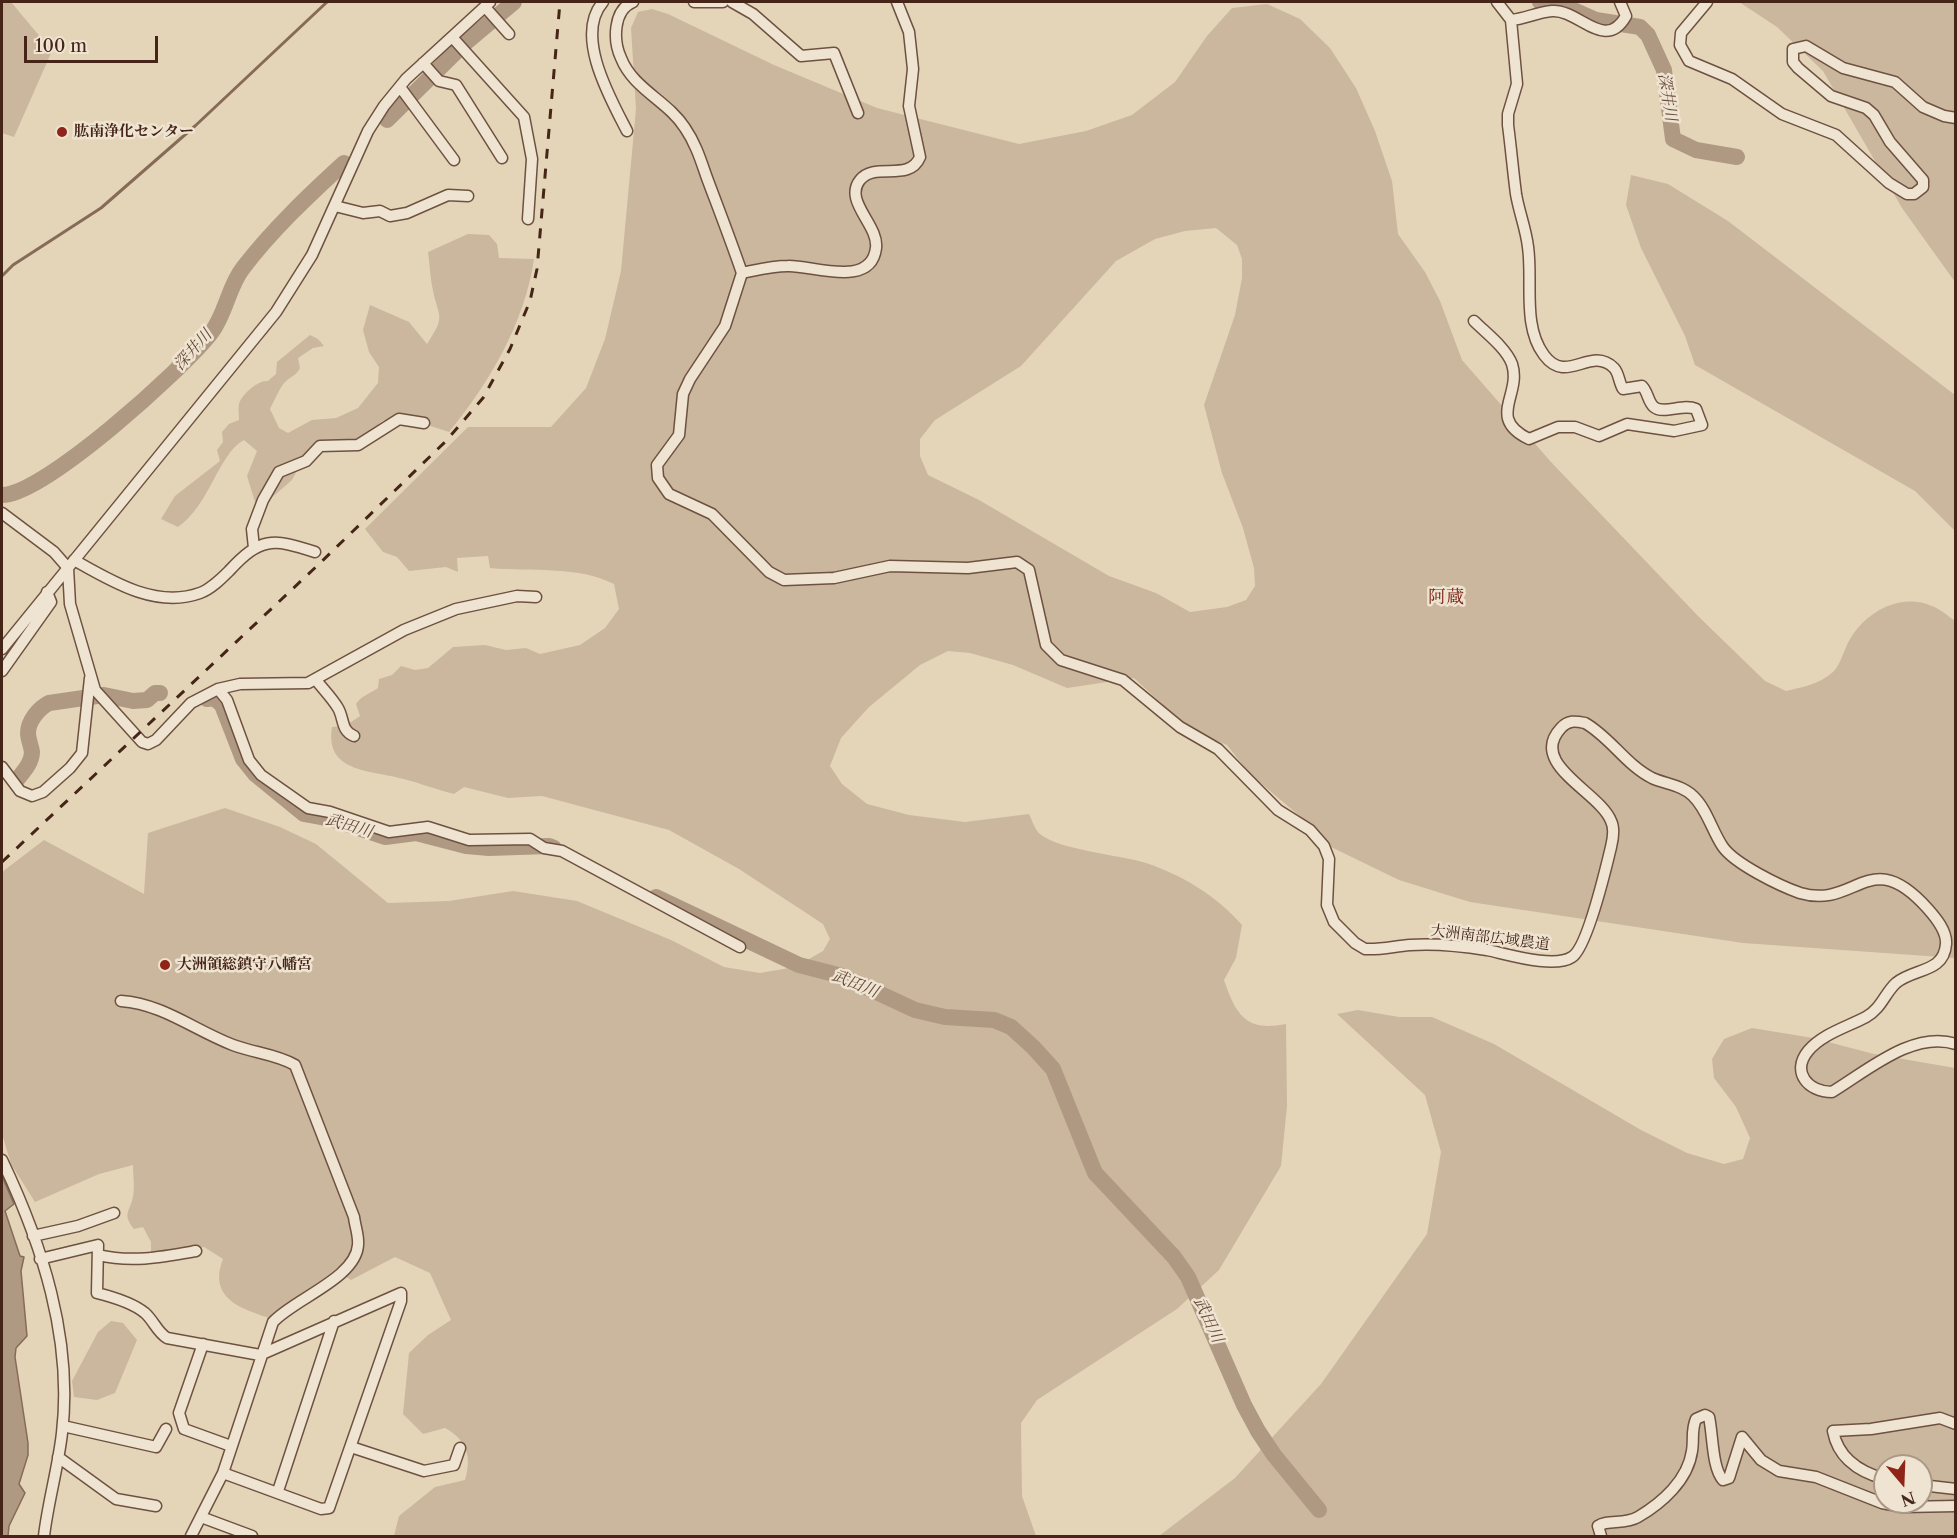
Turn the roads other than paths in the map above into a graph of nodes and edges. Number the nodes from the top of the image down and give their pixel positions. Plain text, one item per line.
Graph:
1 (603, 2) edge
2 (633, 2) edge
3 (694, 2) edge
4 (723, 2) edge
5 (897, 2) edge
6 (1497, 2) edge
7 (1620, 2) edge
8 (1707, 2) edge
9 (739, 3) edge
10 (487, 4) edge
11 (1510, 20) junction
12 (509, 33) dead end
13 (452, 37) junction
14 (423, 63) junction
15 (400, 87) junction
16 (858, 113) dead end
17 (1956, 118) edge
18 (627, 131) dead end
19 (502, 158) dead end
20 (454, 160) dead end
21 (468, 196) dead end
22 (335, 206) junction
23 (528, 219) dead end
24 (742, 273) junction
25 (1474, 321) dead end
26 (424, 423) dead end
27 (2, 513) edge
28 (254, 548) junction
29 (315, 552) dead end
30 (71, 564) junction
31 (47, 592) junction
32 (536, 597) dead end
33 (2, 649) edge
34 (2, 671) edge
35 (90, 678) junction
36 (316, 680) junction
37 (218, 689) junction
38 (354, 736) dead end
39 (2, 767) edge
40 (740, 947) dead end
41 (121, 1001) dead end
42 (1956, 1044) edge
43 (2, 1160) edge
44 (114, 1213) dead end
45 (33, 1236) junction
46 (196, 1251) dead end
47 (98, 1256) junction
48 (40, 1259) junction
49 (334, 1321) junction
50 (203, 1344) junction
51 (260, 1355) junction
52 (1956, 1424) edge
53 (63, 1426) junction
54 (165, 1429) dead end
55 (231, 1446) junction
56 (351, 1447) junction
57 (460, 1448) dead end
58 (57, 1457) junction
59 (223, 1473) junction
60 (1873, 1474) edge
61 (1933, 1486) edge
62 (1956, 1489) edge
63 (278, 1491) junction
64 (156, 1506) dead end
65 (1956, 1506) edge
66 (201, 1517) junction
67 (44, 1536) edge
68 (191, 1536) edge
69 (252, 1536) edge
70 (1601, 1536) edge

1 - 18 street
2 - 24 street
3 - 4 street
5 - 24 street
6 - 11 street
7 - 11 street
8 - 17 street
9 - 16 street
10 - 12 street
10 - 13 street
11 - 25 street
13 - 14 street
13 - 23 street
14 - 15 street
14 - 19 street
15 - 20 street
15 - 22 street
21 - 22 street
22 - 30 street
24 - 42 street, 大洲南部広域農道
26 - 28 street
27 - 30 street
28 - 29 street
28 - 30 street
30 - 31 street
30 - 35 street
31 - 33 street
31 - 34 street
32 - 36 street
35 - 37 street
35 - 39 street
36 - 37 street
36 - 38 street
37 - 40 street
41 - 51 street
43 - 45 street
44 - 45 street
45 - 48 street
46 - 47 street
47 - 48 street
47 - 50 street
48 - 53 street
49 - 51 street
49 - 56 street
49 - 63 street
50 - 51 street
50 - 55 street
51 - 55 street
52 - 60 street
53 - 54 street
53 - 58 street
55 - 59 street
56 - 57 street
56 - 63 street
58 - 64 street
58 - 67 street
59 - 63 street
59 - 66 street
61 - 62 street
65 - 70 street
66 - 68 street
66 - 69 street

